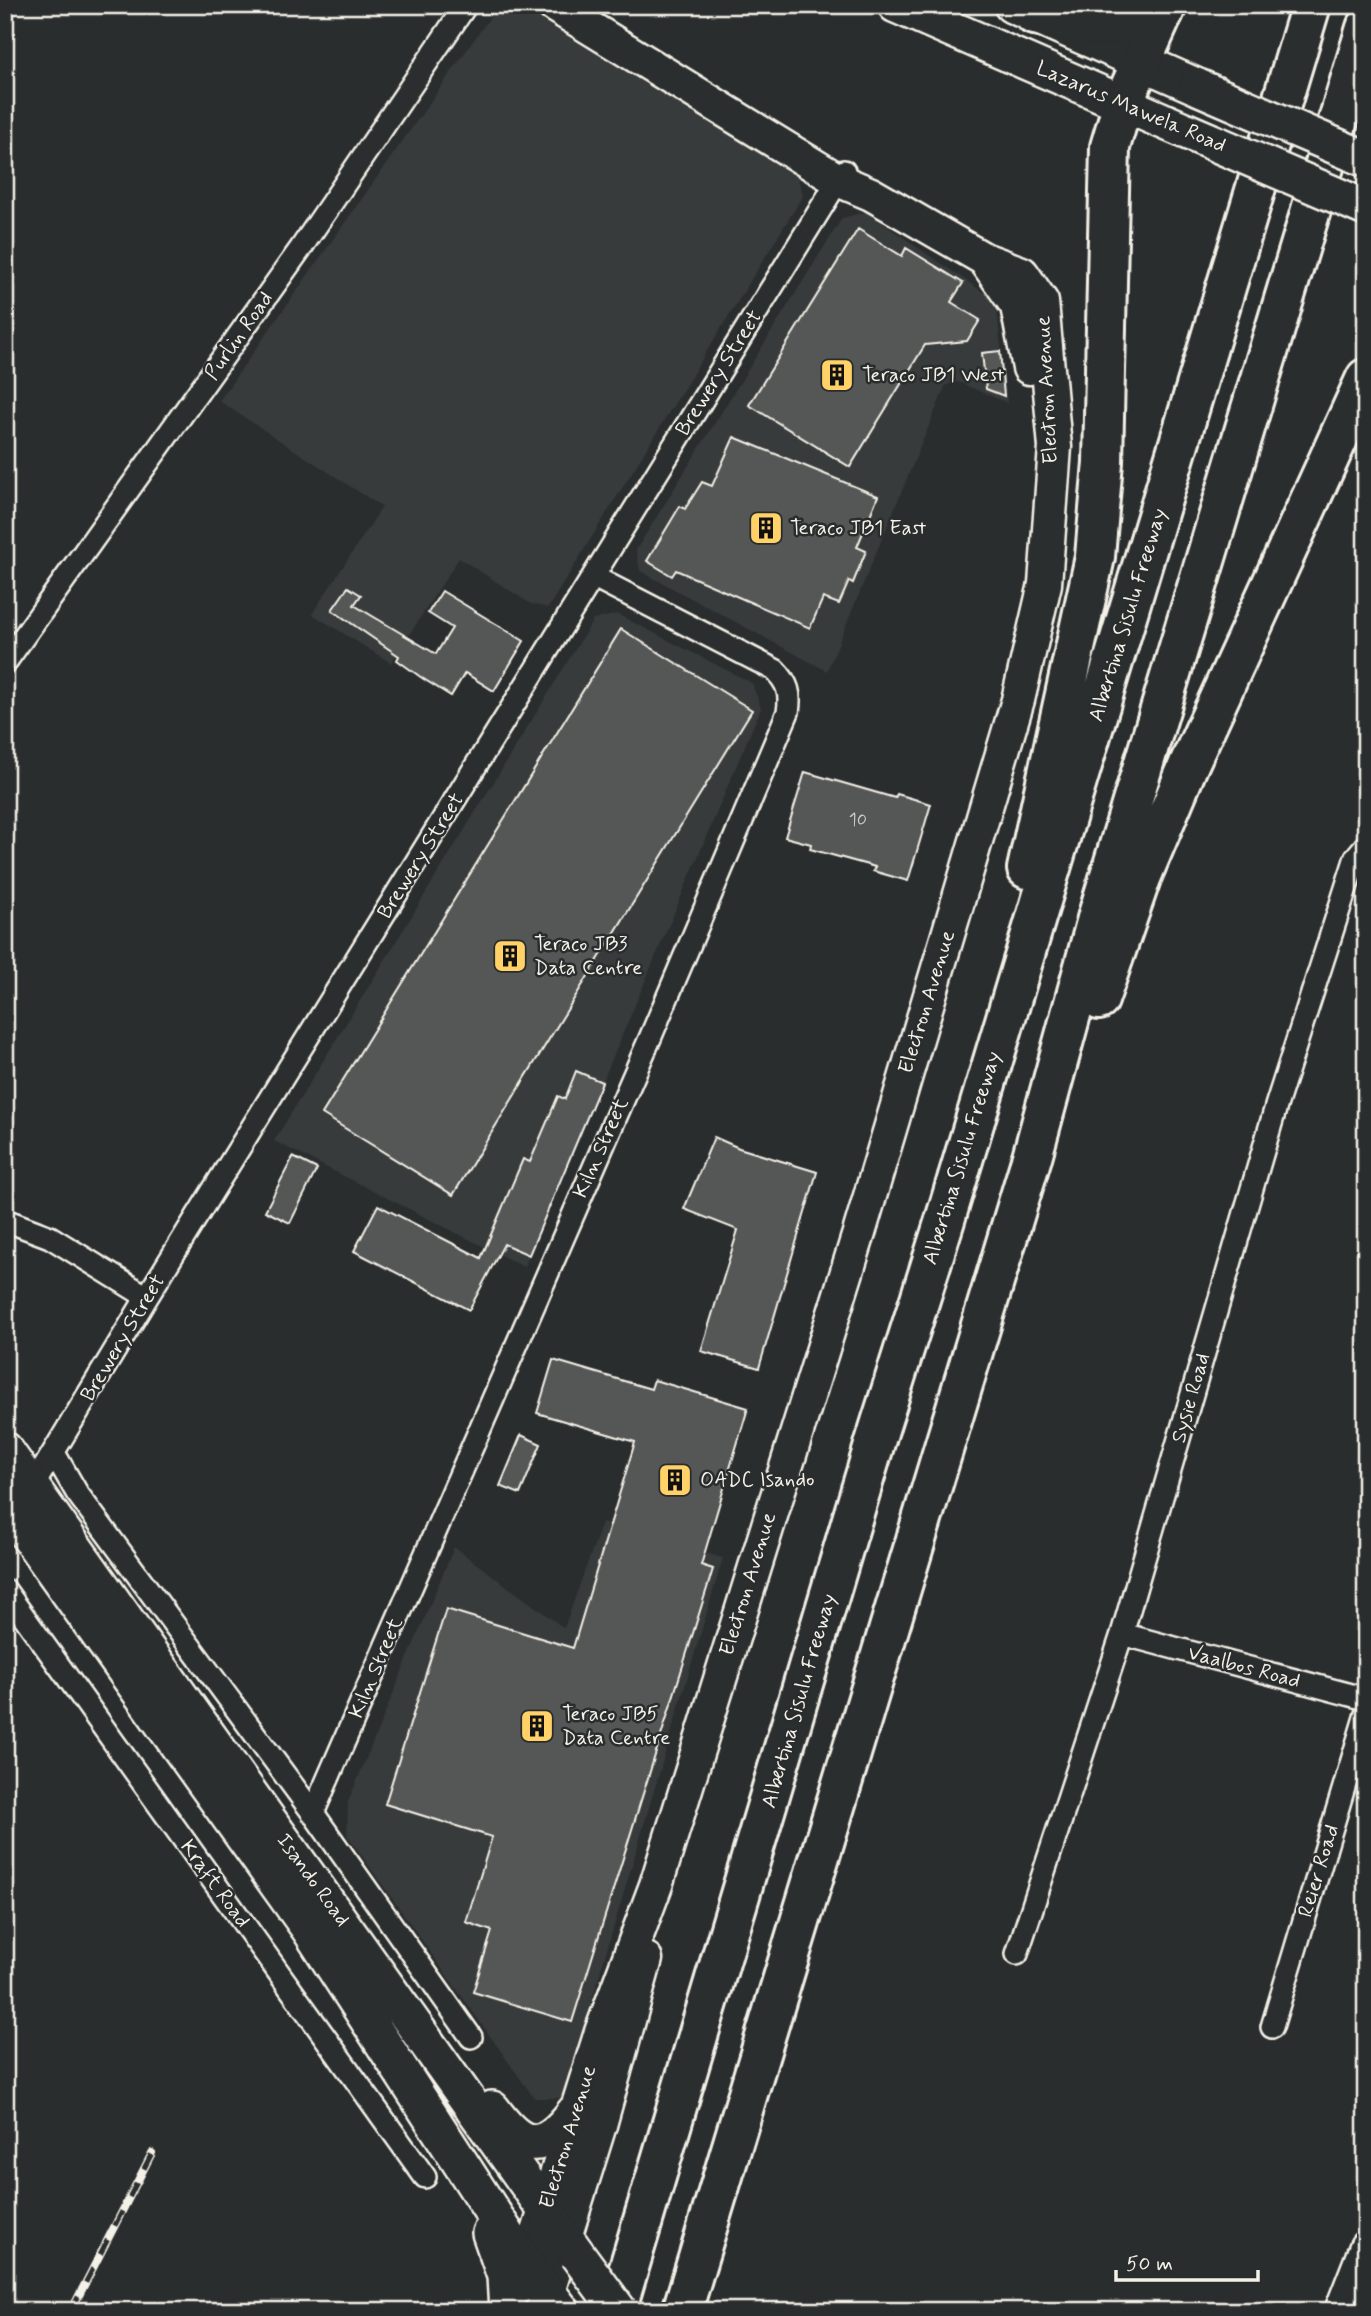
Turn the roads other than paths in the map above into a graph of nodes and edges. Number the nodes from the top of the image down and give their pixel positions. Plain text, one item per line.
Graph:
1 (466, 5) edge
2 (553, 5) edge
3 (593, 5) edge
4 (896, 5) edge
5 (1155, 5) edge
6 (1167, 5) edge
7 (1311, 5) edge
8 (1023, 10) edge
9 (1366, 28) edge
10 (1142, 62) junction
11 (1123, 103) junction
12 (1366, 159) edge
13 (842, 173) junction
14 (1366, 208) edge
15 (1366, 378) edge
16 (594, 577) junction
17 (5, 663) edge
18 (1366, 845) edge
19 (998, 1040) junction
20 (1032, 1157) junction
21 (5, 1220) edge
22 (147, 1297) junction
23 (5, 1450) edge
24 (54, 1452) junction
25 (14, 1510) edge
26 (5, 1590) edge
27 (1122, 1634) junction
28 (1366, 1699) edge
29 (1366, 1714) edge
30 (313, 1813) junction
31 (656, 1885) junction
32 (1017, 1954) dead end
33 (1272, 2027) dead end
34 (471, 2037) dead end
35 (452, 2074) junction
36 (574, 2113) junction
37 (425, 2177) dead end
38 (469, 2178) junction
39 (563, 2234) junction
40 (1366, 2247) edge
41 (548, 2298) edge
42 (507, 2311) edge
43 (514, 2311) edge
44 (617, 2311) edge
45 (682, 2311) edge
46 (1341, 2311) edge

1 - 17 street, Purlin Road
2 - 13 main road, Electron Avenue
3 - 13 main road, Electron Avenue
4 - 11 main road, Lazarus Mawela Road
5 - 8 highway
6 - 10 highway
7 - 19 highway, Albertina Sisulu Freeway
8 - 10 main road
9 - 20 highway
10 - 11 highway
10 - 12 main road, bridge
11 - 14 main road, Lazarus Mawela Road, bridge
11 - 19 highway
13 - 16 street, Brewery Street
13 - 31 main road, Electron Avenue
15 - 20 highway
16 - 22 street, Brewery Street
16 - 30 street, Kiln Street
18 - 27 street, Sysie Road
19 - 44 highway, Albertina Sisulu Freeway
20 - 45 highway
21 - 22 street
22 - 24 street, Brewery Street
23 - 25 main road, Isando Road
24 - 25 street, Brewery Street
24 - 30 street
25 - 35 main road, Isando Road
25 - 38 main road, Isando Road
26 - 37 street, Kraft Road
27 - 28 street, Vaalbos Road
27 - 32 street, Sysie Road
29 - 33 street, Reier Road
30 - 34 street
31 - 36 main road, Electron Avenue
31 - 39 main road, Electron Avenue
35 - 36 main road
35 - 39 main road, Isando Road
36 - 39 main road, Electron Avenue
38 - 41 main road, Isando Road
38 - 42 main road
39 - 41 main road, Electron Avenue
39 - 44 main road, Isando Road, bridge
40 - 46 main road
41 - 43 main road, Electron Avenue

